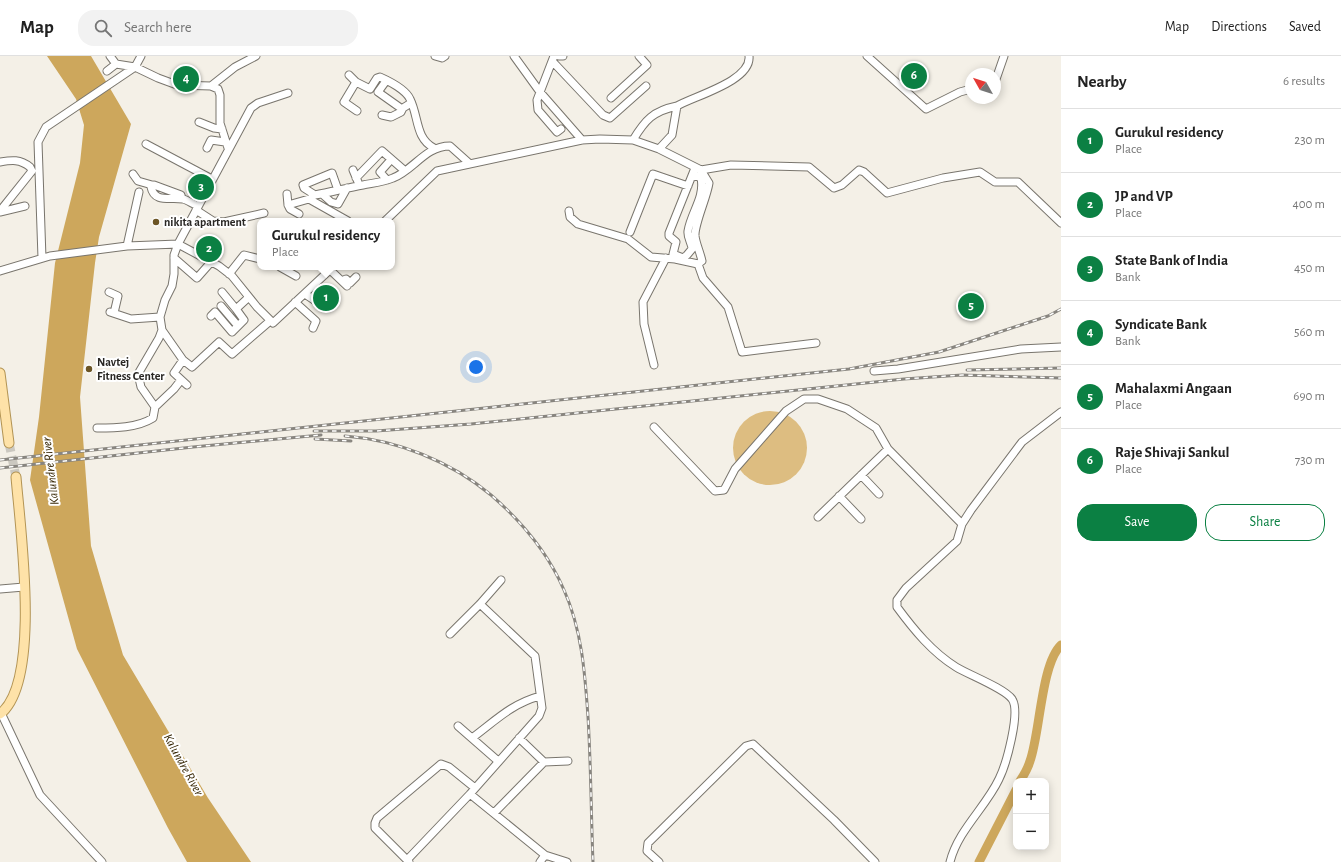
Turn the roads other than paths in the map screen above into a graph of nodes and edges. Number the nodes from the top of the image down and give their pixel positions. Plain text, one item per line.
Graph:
1 (110, 56) edge
2 (141, 56) edge
3 (256, 56) edge
4 (435, 56) edge
5 (445, 56) edge
6 (514, 56) edge
7 (563, 56) edge
8 (639, 56) edge
9 (749, 56) edge
10 (867, 56) edge
11 (1004, 56) edge
12 (555, 58) edge
13 (116, 64) junction
14 (135, 67) junction
15 (1000, 68) edge
16 (107, 71) dead end
17 (349, 75) dead end
18 (386, 81) junction
19 (356, 82) junction
20 (212, 86) junction
21 (646, 86) dead end
22 (965, 91) edge
23 (540, 92) junction
24 (288, 93) dead end
25 (610, 98) dead end
26 (412, 103) junction
27 (677, 106) junction
28 (402, 109) junction
29 (357, 111) dead end
30 (382, 115) dead end
31 (198, 122) dead end
32 (222, 129) junction
33 (561, 129) dead end
34 (582, 140) junction
35 (633, 140) junction
36 (146, 144) dead end
37 (226, 145) junction
38 (207, 148) dead end
39 (434, 148) junction
40 (659, 149) junction
41 (0, 162) edge
42 (388, 163) dead end
43 (469, 163) junction
44 (698, 169) junction
45 (353, 170) dead end
46 (405, 171) junction
47 (133, 174) dead end
48 (692, 177) junction
49 (356, 178) junction
50 (212, 179) junction
51 (386, 180) junction
52 (152, 185) junction
53 (359, 186) junction
54 (688, 186) junction
55 (346, 188) junction
56 (338, 190) junction
57 (302, 191) dead end
58 (139, 192) dead end
59 (287, 194) dead end
60 (322, 194) junction
61 (182, 199) junction
62 (309, 200) junction
63 (288, 205) junction
64 (25, 206) dead end
65 (197, 208) junction
66 (0, 211) edge
67 (569, 211) dead end
68 (264, 213) dead end
69 (299, 214) dead end
70 (342, 218) edge
71 (387, 218) edge
72 (1061, 223) edge
73 (630, 232) dead end
74 (178, 244) junction
75 (127, 246) junction
76 (42, 258) junction
77 (174, 258) junction
78 (666, 258) junction
79 (257, 259) edge
80 (212, 261) junction
81 (698, 264) junction
82 (285, 270) edge
83 (328, 270) edge
84 (332, 270) edge
85 (0, 271) edge
86 (229, 274) junction
87 (296, 276) dead end
88 (356, 277) dead end
89 (109, 292) dead end
90 (222, 292) dead end
91 (305, 294) junction
92 (249, 297) junction
93 (228, 299) junction
94 (295, 302) junction
95 (320, 304) dead end
96 (221, 306) junction
97 (236, 309) junction
98 (160, 317) junction
99 (270, 321) junction
100 (238, 326) junction
101 (313, 328) dead end
102 (162, 330) junction
103 (816, 343) dead end
104 (1061, 347) edge
105 (183, 360) junction
106 (654, 365) dead end
107 (874, 371) dead end
108 (0, 373) edge
109 (155, 407) junction
110 (1061, 412) edge
111 (654, 427) dead end
112 (97, 428) dead end
113 (9, 443) tunnel mouth
114 (888, 449) junction
115 (861, 475) junction
116 (16, 477) tunnel mouth
117 (879, 494) dead end
118 (839, 496) junction
119 (818, 517) dead end
120 (861, 519) dead end
121 (962, 524) junction
122 (501, 580) dead end
123 (24, 587) junction
124 (0, 589) edge
125 (480, 604) junction
126 (450, 634) dead end
127 (540, 696) junction
128 (1, 714) edge
129 (458, 726) dead end
130 (472, 738) junction
131 (519, 738) junction
132 (498, 761) junction
133 (568, 761) dead end
134 (544, 762) junction
135 (475, 788) junction
136 (470, 794) junction
137 (494, 813) junction
138 (545, 855) junction
139 (408, 861) edge
140 (102, 862) edge
141 (540, 862) edge
142 (567, 862) edge
143 (659, 862) edge
144 (875, 862) edge
145 (950, 862) edge

1 - 13 street
2 - 14 street
3 - 20 street
4 - 5 street
6 - 23 street
7 - 12 street
8 - 25 street
9 - 27 street
10 - 22 street
11 - 15 street
12 - 21 street
12 - 23 street
13 - 14 street
13 - 16 street
14 - 20 street
14 - 76 street
17 - 19 street
18 - 19 street
18 - 26 street
18 - 28 street
19 - 29 street
20 - 32 street
23 - 33 street
23 - 34 street
24 - 37 street
26 - 28 street
26 - 39 street
27 - 35 street
27 - 40 street
28 - 30 street
31 - 32 street
32 - 37 street
34 - 35 street
34 - 43 street
35 - 40 street
36 - 50 street
37 - 38 street
37 - 50 street
39 - 43 street
39 - 46 street
40 - 44 street
41 - 66 street
42 - 51 street
43 - 71 street
44 - 48 street
44 - 72 street
44 - 81 street
45 - 49 street
46 - 49 street
46 - 51 street
47 - 52 street
48 - 54 street
48 - 54 street
49 - 53 street
50 - 65 street
51 - 53 street
52 - 61 street
52 - 61 street
53 - 55 street
54 - 73 street
55 - 56 street
55 - 60 street
56 - 60 street
56 - 60 street
57 - 62 street
58 - 75 street
59 - 63 street
61 - 65 street
62 - 63 street
62 - 70 street
63 - 69 street
64 - 66 street
65 - 68 street
65 - 74 street
67 - 78 street
74 - 75 street
74 - 77 street
74 - 80 street
75 - 76 street
76 - 85 street
77 - 80 street
77 - 98 street
78 - 81 street
78 - 106 street
79 - 86 street
80 - 86 street
81 - 103 street
82 - 87 street
83 - 91 street
84 - 88 street
86 - 92 street
89 - 98 street
90 - 93 street
91 - 94 street
91 - 95 street
92 - 97 street
92 - 99 street
93 - 96 street
93 - 97 street
94 - 99 street
94 - 101 street
96 - 100 street
96 - 100 street
97 - 100 street
98 - 102 street
99 - 105 street
102 - 105 street
102 - 109 street
104 - 107 street
105 - 109 street
108 - 113 main road
109 - 112 street
110 - 121 street
111 - 114 street
114 - 115 street
114 - 121 street
115 - 117 street
115 - 118 street
116 - 123 main road
118 - 119 street
118 - 120 street
121 - 145 street
122 - 125 street
123 - 124 street
123 - 128 main road
125 - 126 street
125 - 127 street
127 - 130 street
127 - 131 street
128 - 140 street
129 - 130 street
130 - 132 street
131 - 132 street
131 - 134 street
132 - 135 street
133 - 134 street
134 - 137 street
135 - 136 street
135 - 139 street
136 - 137 street
136 - 139 street
137 - 138 street
138 - 141 street
138 - 142 street
143 - 144 street

